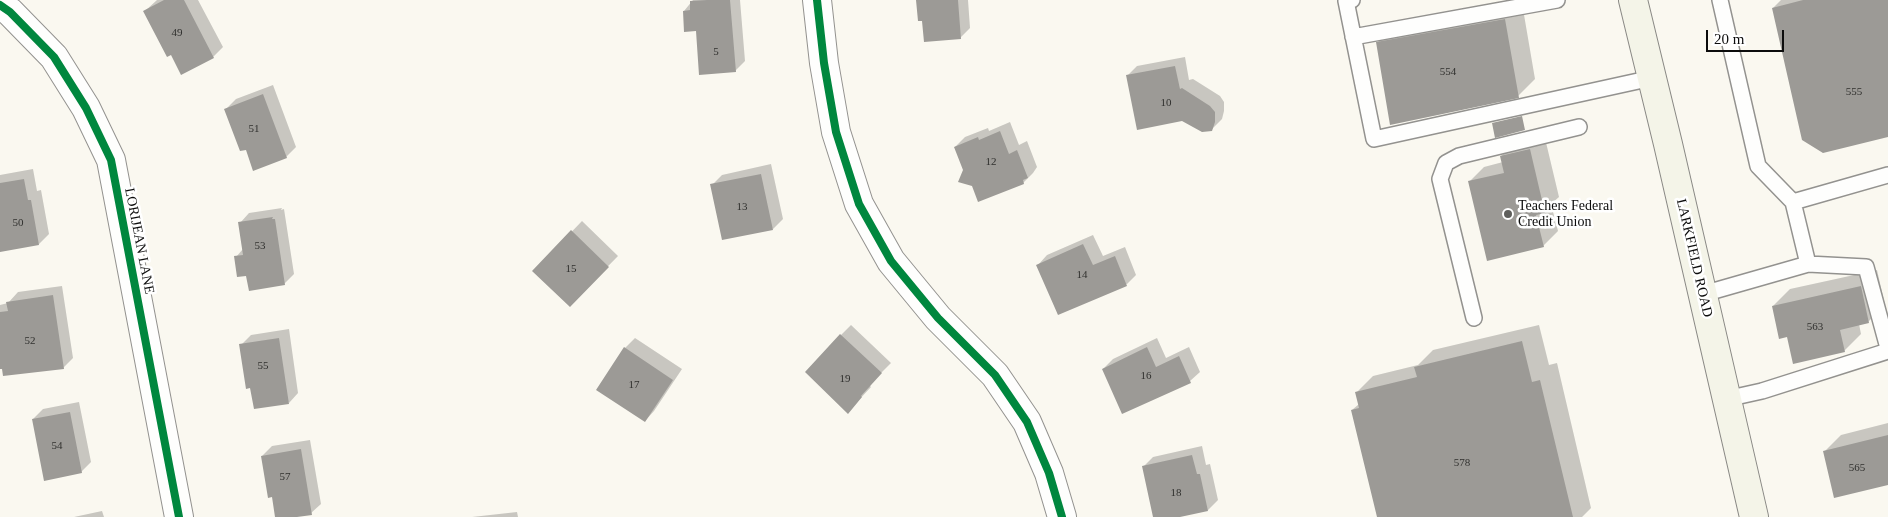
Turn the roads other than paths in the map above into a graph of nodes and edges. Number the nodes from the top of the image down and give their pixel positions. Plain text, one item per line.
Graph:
1 (817, 0) edge
2 (1352, 0) edge
3 (1558, 0) edge
4 (1633, 0) edge
5 (1720, 0) edge
6 (0, 5) edge
7 (1354, 37) junction
8 (1652, 78) junction
9 (1579, 127) dead end
10 (1888, 176) edge
11 (1793, 202) junction
12 (1808, 264) junction
13 (1703, 294) junction
14 (1474, 318) dead end
15 (1888, 349) edge
16 (1726, 399) junction
17 (179, 517) edge
18 (1062, 517) edge
19 (1754, 517) edge

1 - 18 street
2 - 7 lane
3 - 7 lane
4 - 8 main road, LARKFIELD ROAD
5 - 11 lane
6 - 17 street, LORIJEAN LANE
7 - 8 lane
8 - 13 main road, LARKFIELD ROAD
9 - 14 lane
10 - 11 lane
11 - 12 lane
12 - 13 lane
12 - 15 lane
13 - 16 main road, LARKFIELD ROAD
15 - 16 lane
16 - 19 main road, LARKFIELD ROAD

